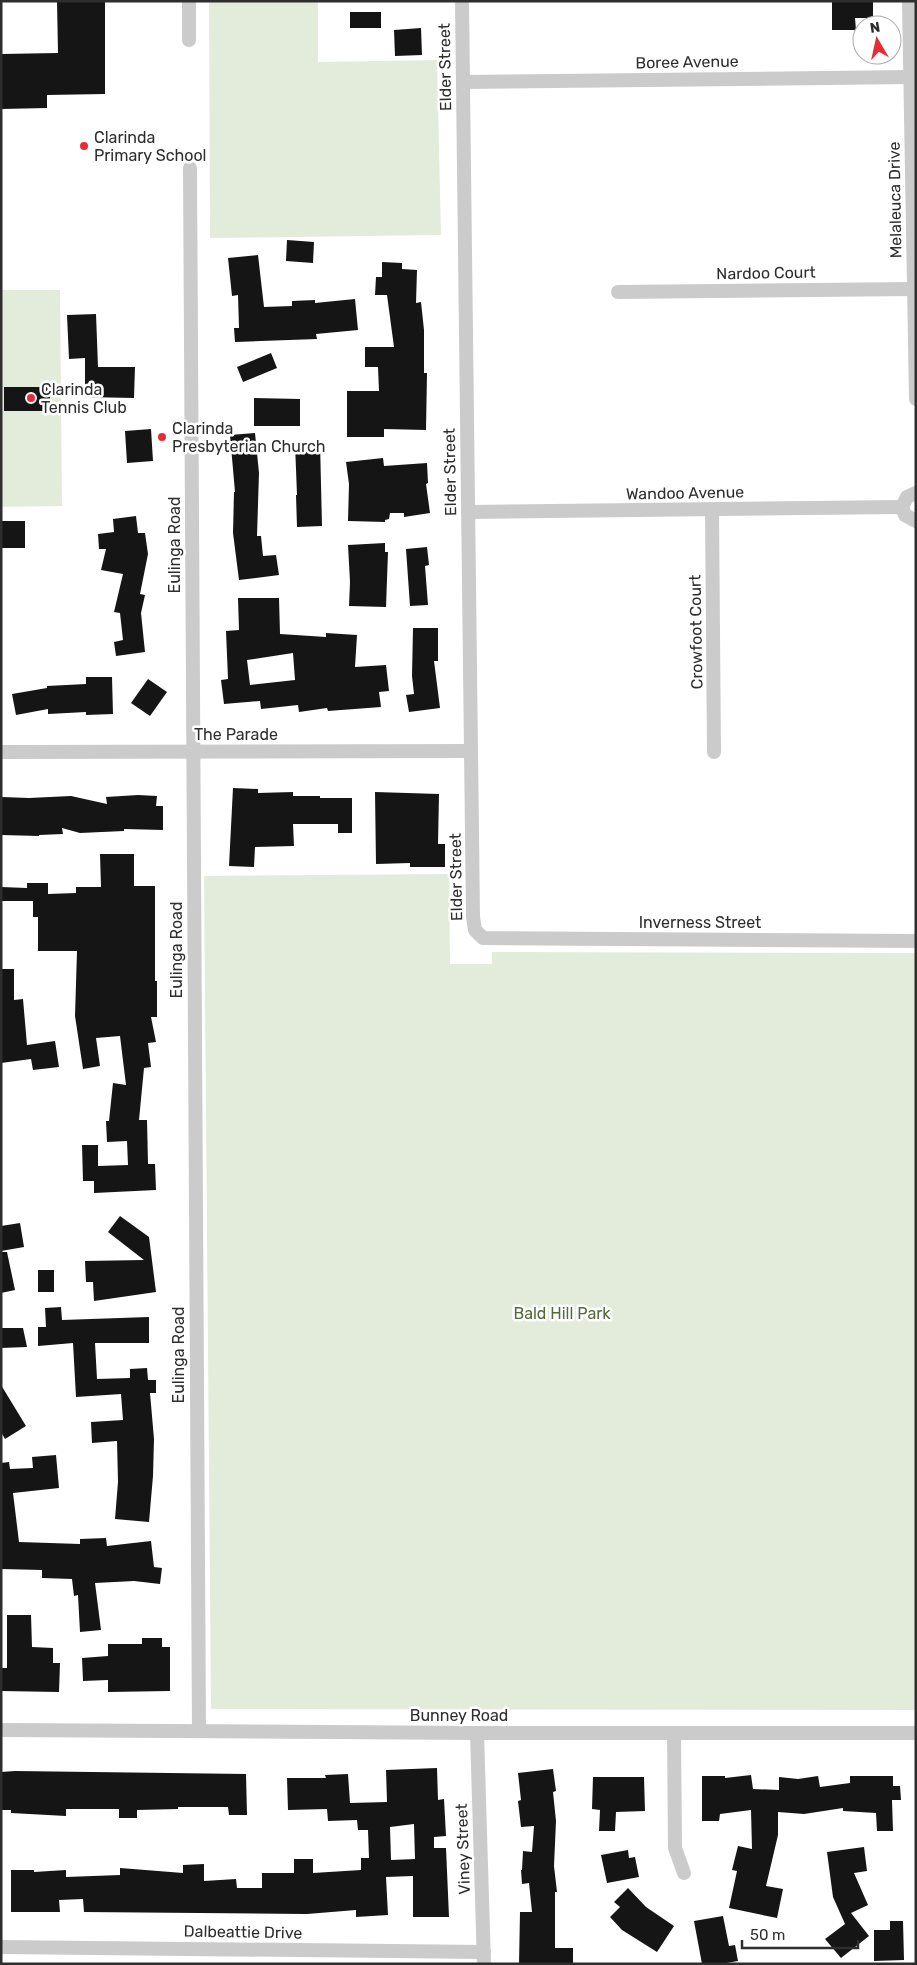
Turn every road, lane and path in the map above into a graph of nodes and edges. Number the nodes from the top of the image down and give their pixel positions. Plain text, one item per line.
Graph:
1 (188, 1) edge
2 (462, 1) edge
3 (909, 1) edge
4 (189, 40) dead end
5 (911, 77) junction
6 (463, 82) junction
7 (190, 168) dead end
8 (914, 289) junction
9 (618, 292) dead end
10 (916, 398) edge
11 (916, 493) edge
12 (902, 508) junction
13 (712, 510) junction
14 (468, 512) junction
15 (916, 521) edge
16 (471, 751) junction
17 (1, 752) edge
18 (192, 752) junction
19 (714, 752) dead end
20 (483, 938) joint
21 (916, 941) edge
22 (1, 1730) edge
23 (199, 1731) junction
24 (477, 1733) junction
25 (674, 1733) junction
26 (916, 1733) edge
27 (684, 1873) dead end
28 (1, 1947) edge
29 (484, 1958) edge

1 - 4 street
2 - 6 street, Elder Street
3 - 5 street, Melaleuca Drive
5 - 6 street, Boree Avenue
5 - 8 street, Melaleuca Drive
6 - 14 street, Elder Street
7 - 18 street, Eulinga Road
8 - 9 street, Nardoo Court
8 - 10 street, Melaleuca Drive
11 - 12 street
12 - 13 street, Wandoo Avenue
12 - 15 street
13 - 14 street, Wandoo Avenue
13 - 19 street, Crowfoot Court
14 - 16 street, Elder Street
16 - 18 street, The Parade
16 - 20 street, Elder Street
17 - 18 street, The Parade
18 - 23 street, Eulinga Road
20 - 21 street, Inverness Street
22 - 23 street, Bunney Road
23 - 24 street, Bunney Road
24 - 25 street, Bunney Road
24 - 29 street, Viney Street
25 - 26 street, Bunney Road
25 - 27 street
28 - 29 street, Dalbeattie Drive

